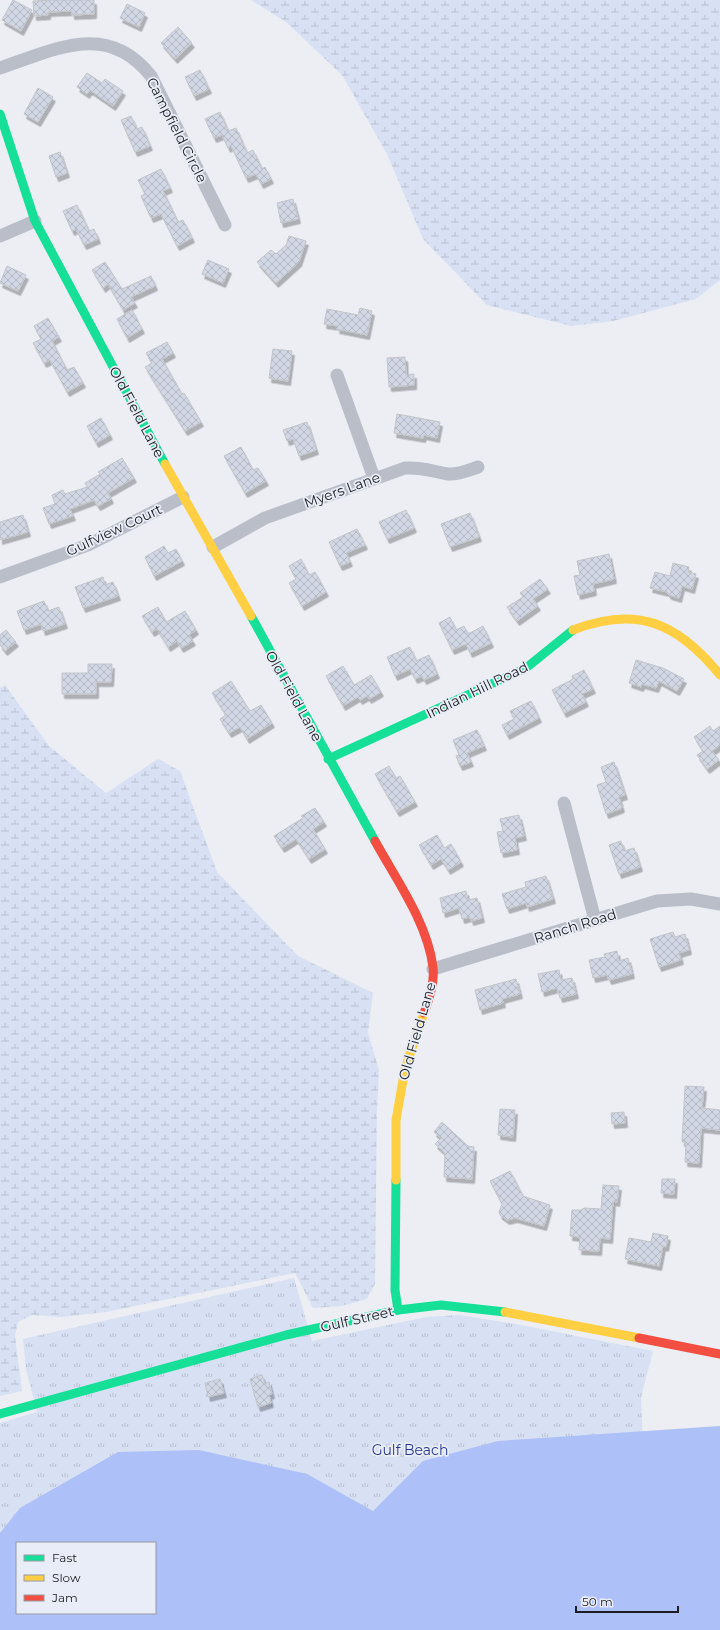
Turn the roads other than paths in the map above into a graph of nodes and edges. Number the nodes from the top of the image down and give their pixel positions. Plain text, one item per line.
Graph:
1 (0, 68) edge
2 (0, 114) edge
3 (35, 221) junction
4 (225, 225) dead end
5 (0, 236) edge
6 (337, 375) dead end
7 (478, 467) dead end
8 (374, 478) junction
9 (183, 498) junction
10 (213, 548) junction
11 (0, 577) edge
12 (720, 675) edge
13 (328, 759) junction
14 (564, 803) dead end
15 (720, 904) edge
16 (595, 920) junction
17 (433, 969) junction
18 (398, 1310) junction
19 (720, 1354) edge
20 (0, 1414) edge

1 - 4 street, Campfield Circle
2 - 3 street, Old Field Lane
3 - 5 street
3 - 9 street, Old Field Lane
6 - 8 street
7 - 8 street, Myers Lane
8 - 10 street, Myers Lane
9 - 10 street, Old Field Lane
9 - 11 street, Gulfview Court
10 - 13 street, Old Field Lane
12 - 13 street, Indian Hill Road
13 - 17 street, Old Field Lane
14 - 16 street
15 - 16 street, Ranch Road
16 - 17 street, Ranch Road
17 - 18 street, Old Field Lane
18 - 19 street, Gulf Street
18 - 20 street, Gulf Street

